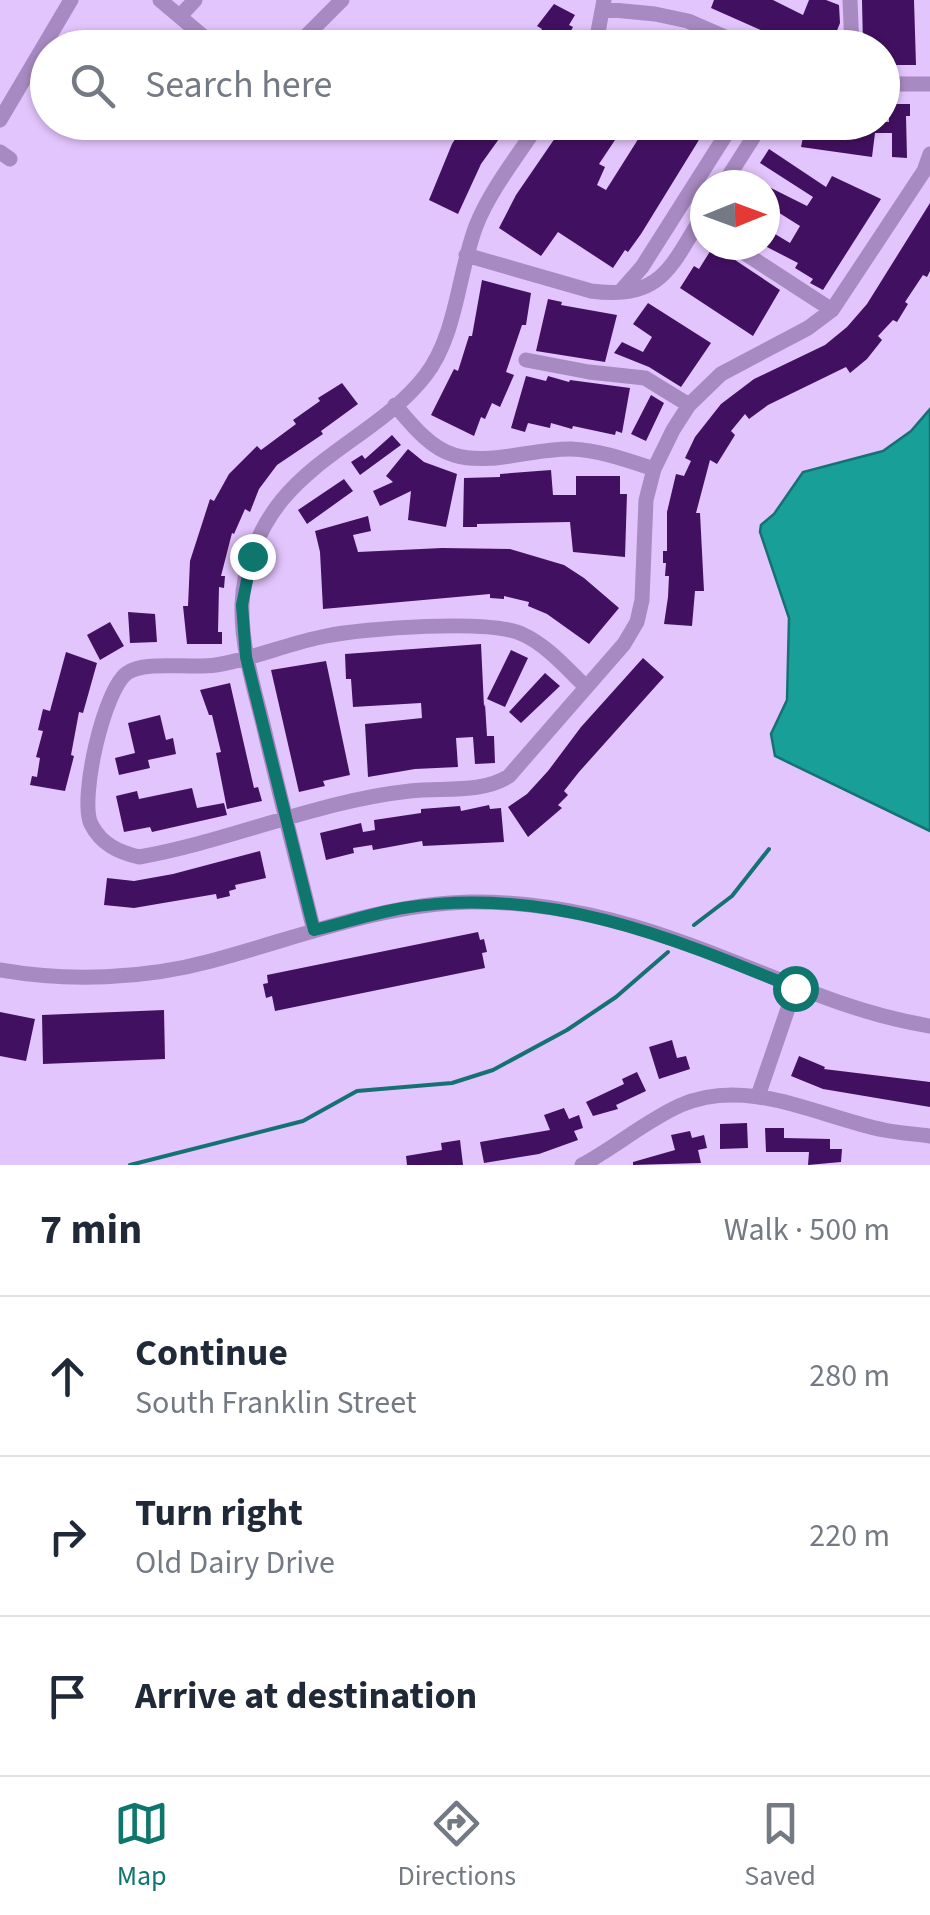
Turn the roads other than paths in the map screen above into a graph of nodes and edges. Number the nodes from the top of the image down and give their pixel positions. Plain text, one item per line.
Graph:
1 (71, 0) edge
2 (160, 0) edge
3 (194, 0) edge
4 (342, 0) edge
5 (850, 0) edge
6 (604, 5) edge
7 (180, 16) junction
8 (53, 30) edge
9 (197, 30) edge
10 (312, 30) edge
11 (598, 30) edge
12 (712, 30) edge
13 (851, 30) edge
14 (30, 69) edge
15 (900, 84) edge
16 (930, 84) edge
17 (0, 120) edge
18 (529, 140) edge
19 (723, 140) edge
20 (752, 140) edge
21 (930, 154) edge
22 (733, 170) edge
23 (690, 239) edge
24 (466, 255) junction
25 (755, 260) edge
26 (620, 292) junction
27 (832, 310) junction
28 (526, 360) dead end
29 (689, 405) junction
30 (395, 406) junction
31 (654, 470) junction
32 (246, 657) junction
33 (586, 687) junction
34 (286, 818) junction
35 (314, 930) junction
36 (0, 970) edge
37 (795, 988) junction
38 (930, 1026) edge
39 (758, 1096) junction
40 (930, 1136) edge
41 (607, 1159) edge
42 (582, 1165) edge

1 - 8 street
2 - 7 street
3 - 7 street
4 - 10 street
5 - 13 street
6 - 11 street
6 - 12 street
7 - 9 street
14 - 17 street
15 - 16 street
18 - 24 street
19 - 26 street
20 - 22 street
21 - 27 street
23 - 26 street
24 - 26 street
24 - 30 street
25 - 27 street
27 - 29 street
28 - 29 street
29 - 31 street
30 - 31 street
30 - 32 street
31 - 33 street
32 - 33 street
32 - 34 street
32 - 34 street
33 - 34 street
34 - 35 street
35 - 36 street
35 - 37 street
37 - 38 street
37 - 39 street
39 - 40 street
39 - 41 street
41 - 42 street

